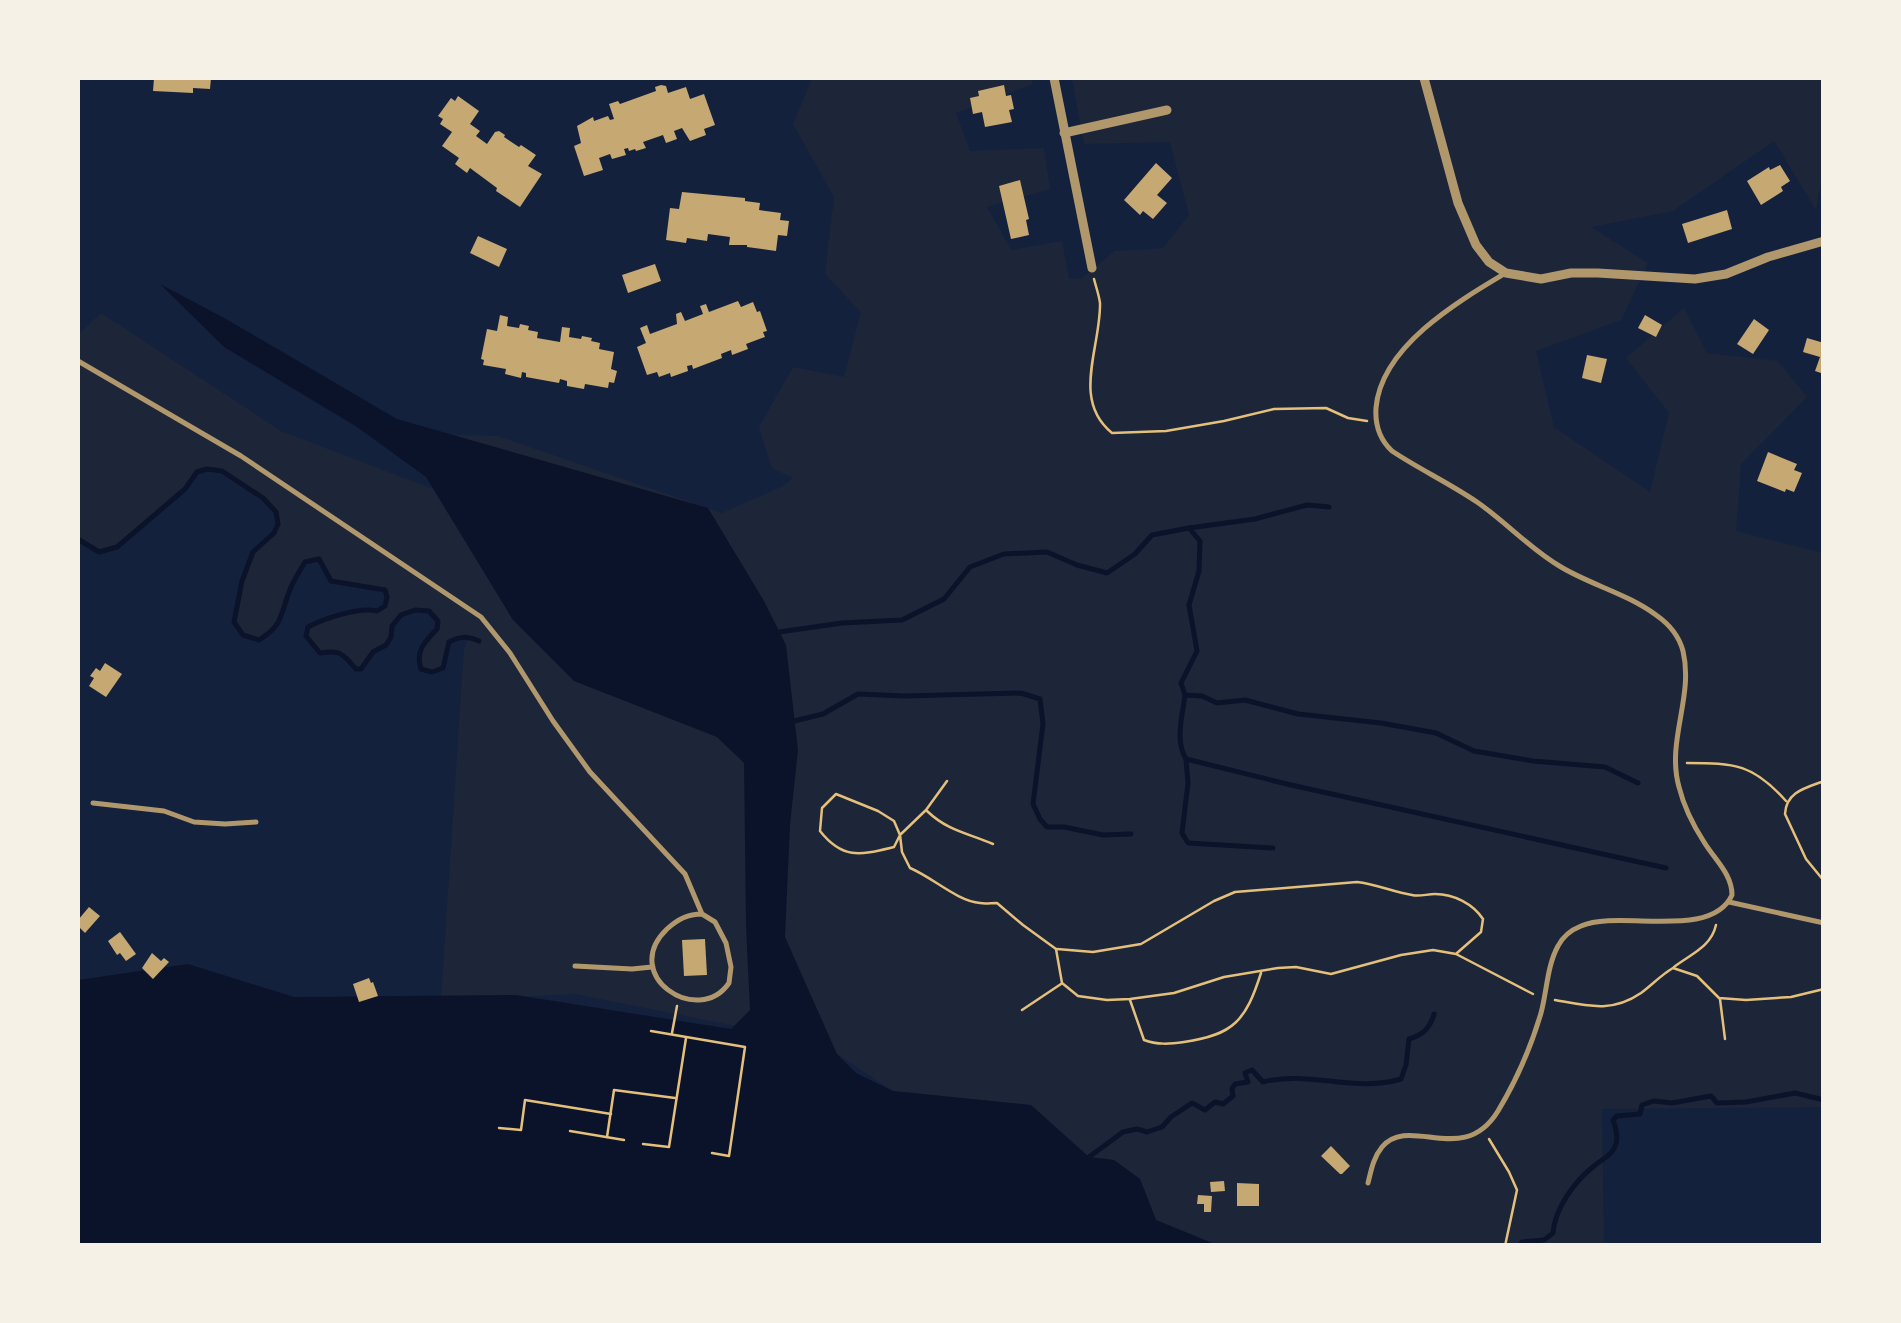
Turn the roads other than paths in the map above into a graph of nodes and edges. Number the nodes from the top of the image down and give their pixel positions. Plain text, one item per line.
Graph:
1 (1054, 78) edge
2 (1424, 78) edge
3 (1168, 110) dead end
4 (1064, 133) junction
5 (1824, 241) edge
6 (1092, 268) road end
7 (1506, 272) junction
8 (78, 362) edge
9 (93, 802) dead end
10 (256, 822) dead end
11 (1728, 904) junction
12 (702, 914) junction
13 (1824, 923) edge
14 (575, 966) dead end
15 (652, 967) junction
16 (1368, 1183) dead end

1 - 4 street
2 - 7 street
3 - 4 street
4 - 6 street
5 - 7 street
7 - 11 lane
8 - 12 lane
9 - 10 lane
11 - 13 lane
11 - 16 lane
12 - 15 lane
12 - 15 lane
14 - 15 lane

